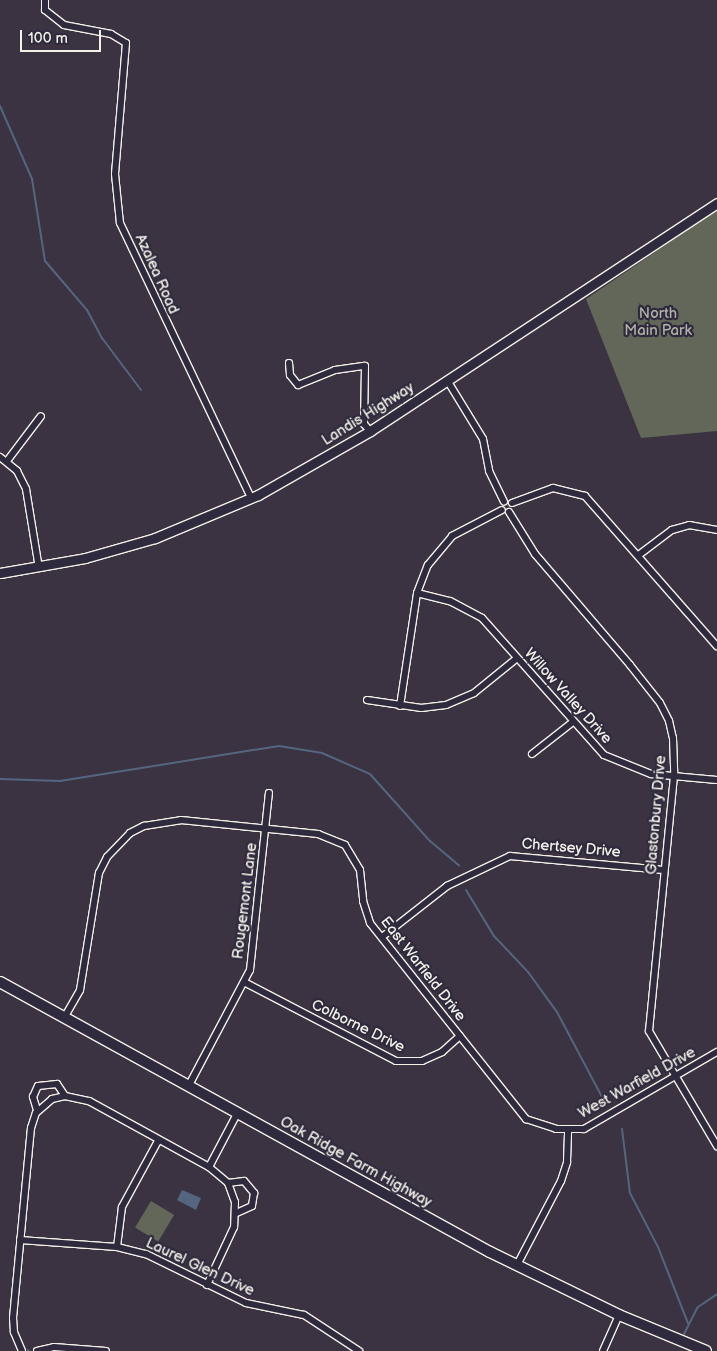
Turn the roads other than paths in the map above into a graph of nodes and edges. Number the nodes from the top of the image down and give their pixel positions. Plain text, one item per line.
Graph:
1 (45, 0) edge
2 (717, 204) edge
3 (289, 363) dead end
4 (448, 380) junction
5 (41, 416) dead end
6 (370, 431) junction
7 (0, 457) edge
8 (7, 461) junction
9 (251, 498) junction
10 (504, 502) junction
11 (512, 503) junction
12 (502, 510) junction
13 (509, 512) junction
14 (717, 530) edge
15 (640, 554) junction
16 (38, 568) junction
17 (0, 573) edge
18 (418, 593) junction
19 (717, 644) edge
20 (517, 658) junction
21 (367, 700) dead end
22 (400, 706) junction
23 (573, 722) junction
24 (532, 754) dead end
25 (674, 776) junction
26 (717, 780) edge
27 (270, 793) dead end
28 (266, 829) junction
29 (663, 870) junction
30 (382, 937) junction
31 (0, 982) edge
32 (244, 982) junction
33 (64, 1018) junction
34 (460, 1036) junction
35 (717, 1052) edge
36 (675, 1078) junction
37 (188, 1087) junction
38 (65, 1096) junction
39 (38, 1110) junction
40 (237, 1114) junction
41 (568, 1131) junction
42 (158, 1141) junction
43 (717, 1146) edge
44 (209, 1167) junction
45 (228, 1183) junction
46 (236, 1213) junction
47 (20, 1240) junction
48 (117, 1248) junction
49 (517, 1265) junction
50 (207, 1285) junction
51 (619, 1316) junction
52 (77, 1350) edge
53 (22, 1351) edge
54 (37, 1351) edge
55 (106, 1351) edge
56 (359, 1351) edge
57 (603, 1351) edge
58 (706, 1351) edge

1 - 9 street, Azalea Road
2 - 4 main road, Landis Highway
3 - 6 street
4 - 6 main road, Landis Highway
4 - 10 street
5 - 8 street
6 - 9 main road, Landis Highway
7 - 8 street
8 - 16 street
9 - 16 main road, Landis Highway
10 - 11 street
10 - 12 street
11 - 13 street
11 - 15 street
12 - 13 street
12 - 18 street
13 - 25 street, Glastonbury Drive
14 - 15 street
15 - 19 street
16 - 17 main road, Landis Highway
18 - 20 street, Willow Valley Drive
18 - 22 street
20 - 22 street
20 - 23 street, Willow Valley Drive
21 - 22 street
23 - 24 street
23 - 25 street, Willow Valley Drive
25 - 26 street, Willow Valley Drive
25 - 29 street, Glastonbury Drive
27 - 28 street, Rougemont Lane
28 - 30 street, East Warfield Drive
28 - 32 street, Rougemont Lane
28 - 33 street, East Warfield Drive
29 - 30 street, Chertsey Drive
29 - 36 street, Glastonbury Drive
30 - 34 street, East Warfield Drive
31 - 33 main road, Oak Ridge Farm Highway
32 - 34 street, Colborne Drive
32 - 37 street, Rougemont Lane
33 - 37 main road, Oak Ridge Farm Highway
34 - 41 street, East Warfield Drive
35 - 36 street, West Warfield Drive
36 - 41 street, West Warfield Drive
36 - 43 street, Glastonbury Drive
37 - 40 main road, Oak Ridge Farm Highway
38 - 39 street
38 - 39 street
38 - 42 street
39 - 47 street
40 - 44 street
40 - 49 main road, Oak Ridge Farm Highway
41 - 49 street
42 - 44 street
42 - 48 street
44 - 45 street
45 - 46 street
45 - 46 street
46 - 50 street
47 - 48 street, Laurel Glen Drive
47 - 53 street
48 - 50 street, Laurel Glen Drive
49 - 51 main road, Oak Ridge Farm Highway
50 - 56 street, Laurel Glen Drive
51 - 57 street
51 - 58 main road, Oak Ridge Farm Highway
52 - 54 street
52 - 55 street

